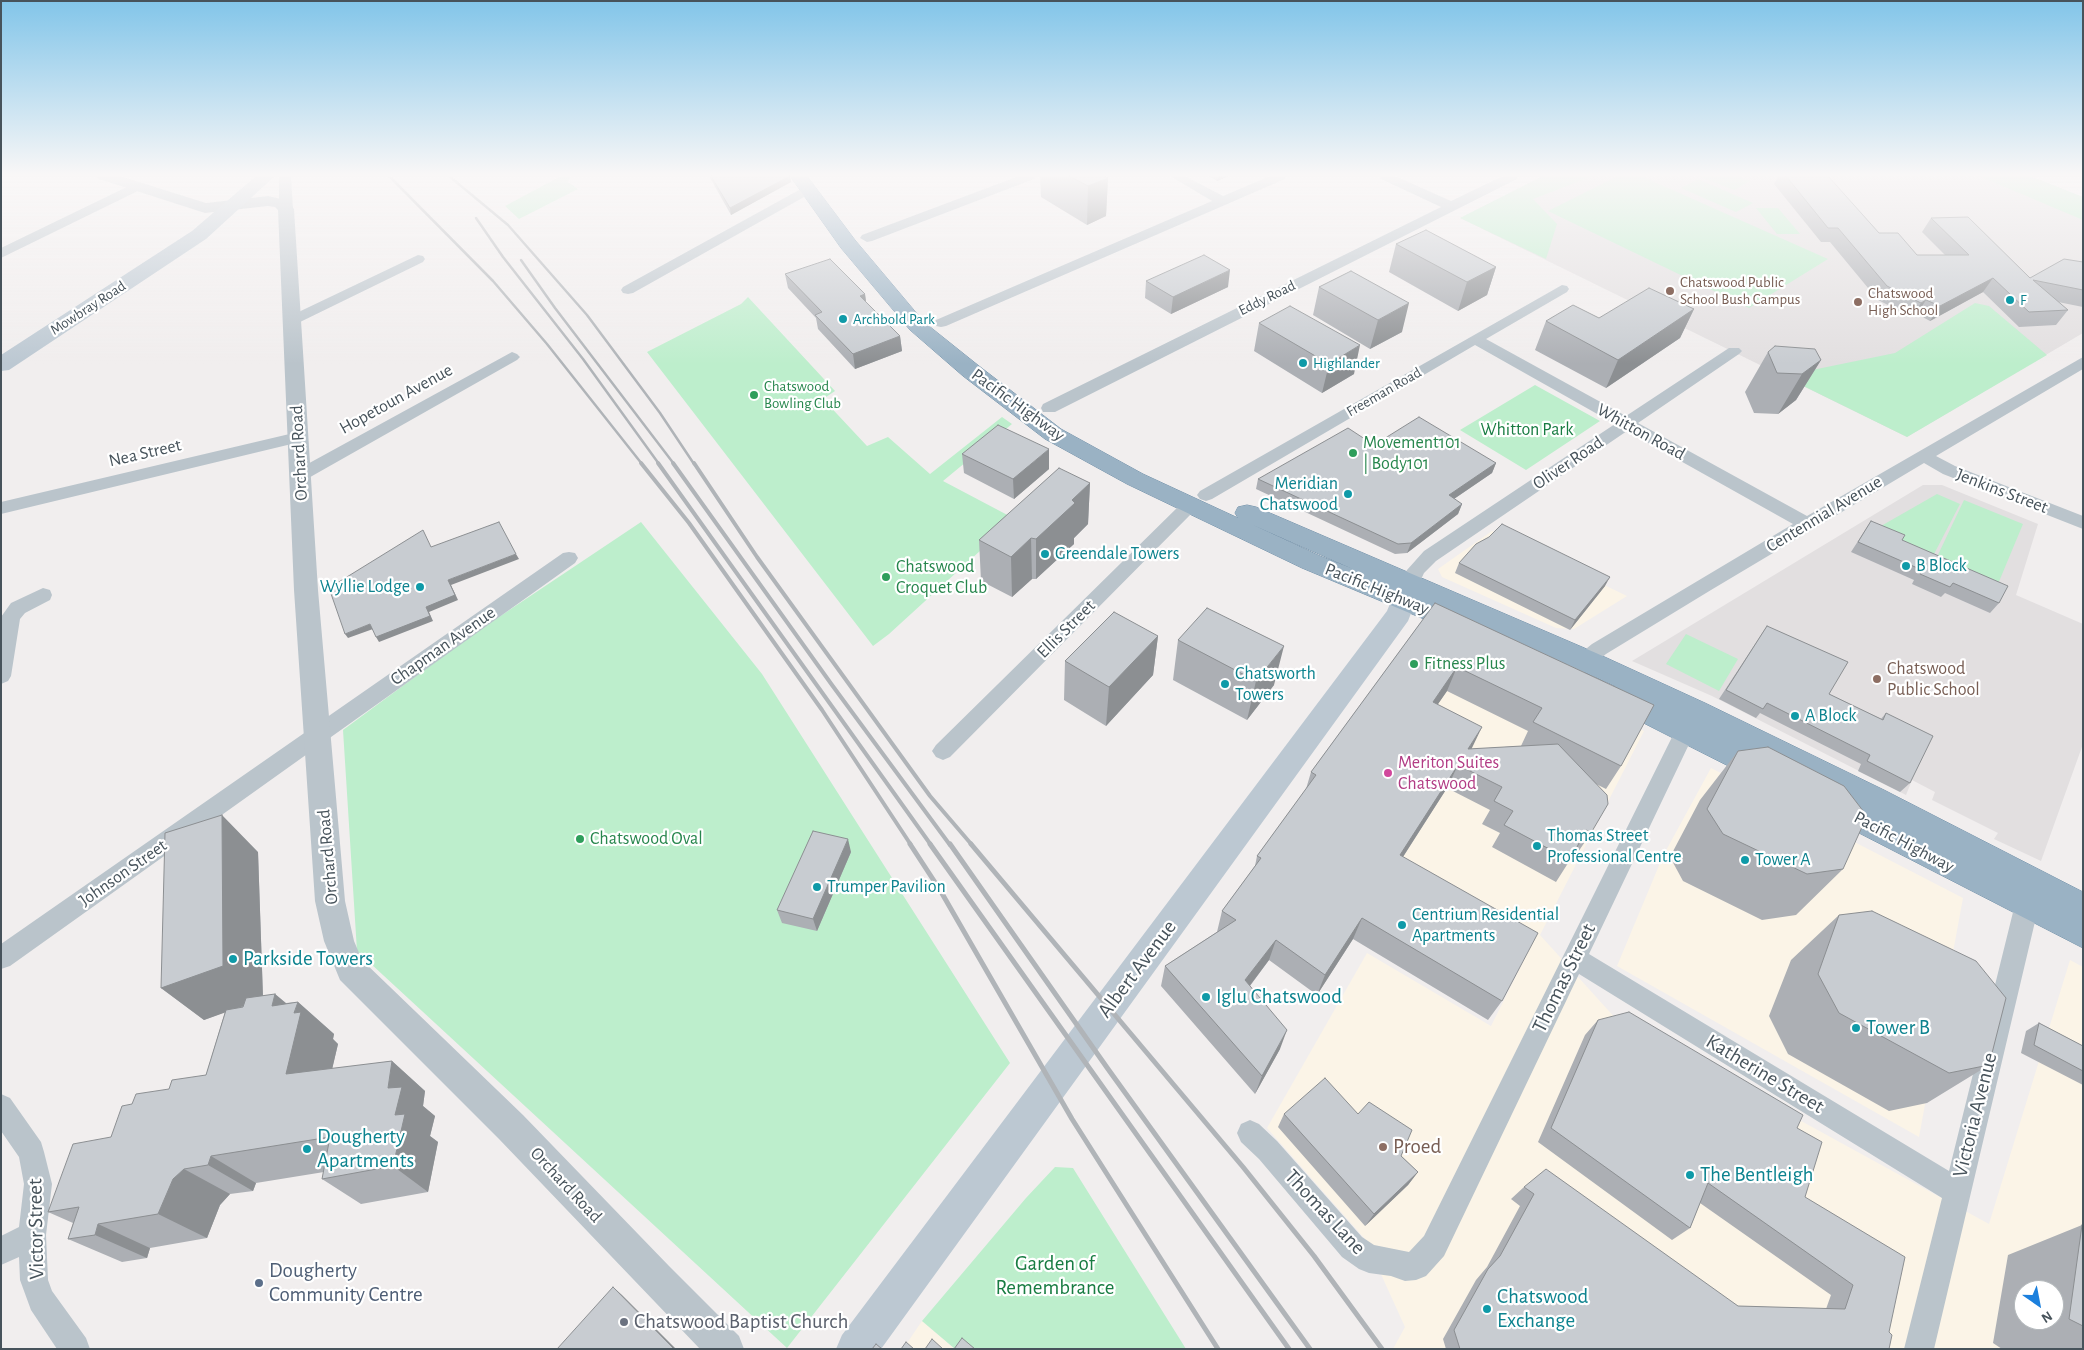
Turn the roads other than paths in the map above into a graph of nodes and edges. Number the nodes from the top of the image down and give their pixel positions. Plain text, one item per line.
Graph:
1 (31, 239) edge
2 (193, 239) edge
3 (287, 239) edge
4 (711, 239) edge
5 (845, 239) edge
6 (868, 239) edge
7 (1134, 239) edge
8 (1384, 239) edge
9 (1, 254) edge
10 (418, 259) dead end
11 (1562, 289) dead end
12 (628, 290) dead end
13 (291, 321) junction
14 (941, 323) junction
15 (1475, 340) junction
16 (1734, 351) dead end
17 (512, 356) dead end
18 (2083, 362) edge
19 (1, 365) edge
20 (2065, 373) junction
21 (2083, 380) edge
22 (1049, 408) junction
23 (1626, 424) junction
24 (298, 437) junction
25 (1924, 456) junction
26 (300, 476) junction
27 (1198, 500) junction
28 (1, 508) edge
29 (2083, 523) edge
30 (1807, 524) junction
31 (568, 558) dead end
32 (1407, 592) junction
33 (42, 595) dead end
34 (1578, 666) junction
35 (1, 676) edge
36 (1690, 720) junction
37 (318, 736) junction
38 (942, 751) dead end
39 (2030, 893) junction
40 (2083, 908) edge
41 (2083, 934) edge
42 (1, 958) edge
43 (1574, 958) junction
44 (1, 1107) edge
45 (1250, 1133) dead end
46 (1956, 1191) junction
47 (32, 1235) junction
48 (1434, 1246) joint
49 (1, 1251) edge
50 (75, 1349) edge
51 (726, 1349) edge
52 (856, 1349) edge
53 (1919, 1349) edge

1 - 9 street
2 - 19 main road, Mowbray Road
3 - 13 street, Orchard Road
4 - 12 street
5 - 27 highway, Pacific Highway
6 - 14 highway, Pacific Highway
7 - 14 street
8 - 22 street, Eddy Road
10 - 13 street
11 - 15 street, Freeman Road
13 - 24 street, Orchard Road
14 - 22 highway, Pacific Highway
15 - 23 street, Whitton Road
15 - 27 street, Freeman Road
16 - 23 street, Oliver Road
17 - 26 street, Hopetoun Avenue
18 - 20 street, Centennial Avenue
20 - 21 street
20 - 25 street, Centennial Avenue
22 - 27 highway, Pacific Highway
23 - 30 street, Whitton Road
23 - 32 street, Oliver Road
24 - 26 street, Orchard Road
24 - 28 street, Nea Street
25 - 29 street, Jenkins Street
25 - 30 street, Centennial Avenue
26 - 37 street, Orchard Road
27 - 32 highway, Pacific Highway
27 - 38 street, Ellis Street
30 - 34 street, Centennial Avenue
31 - 37 street, Chapman Avenue
32 - 34 highway, Pacific Highway
32 - 52 main road, Albert Avenue
33 - 35 street
34 - 36 highway, Pacific Highway
36 - 39 highway, Pacific Highway
36 - 43 street, Thomas Street
37 - 42 street, Johnson Street
37 - 51 street, Orchard Road
39 - 40 highway, Pacific Highway
39 - 41 highway, Pacific Highway
39 - 46 street, Victoria Avenue
43 - 46 street, Katherine Street
43 - 48 street, Thomas Street
44 - 47 street, Victor Street
45 - 48 street, Thomas Lane
46 - 53 street, Victoria Avenue
47 - 49 street
47 - 50 street, Victor Street

